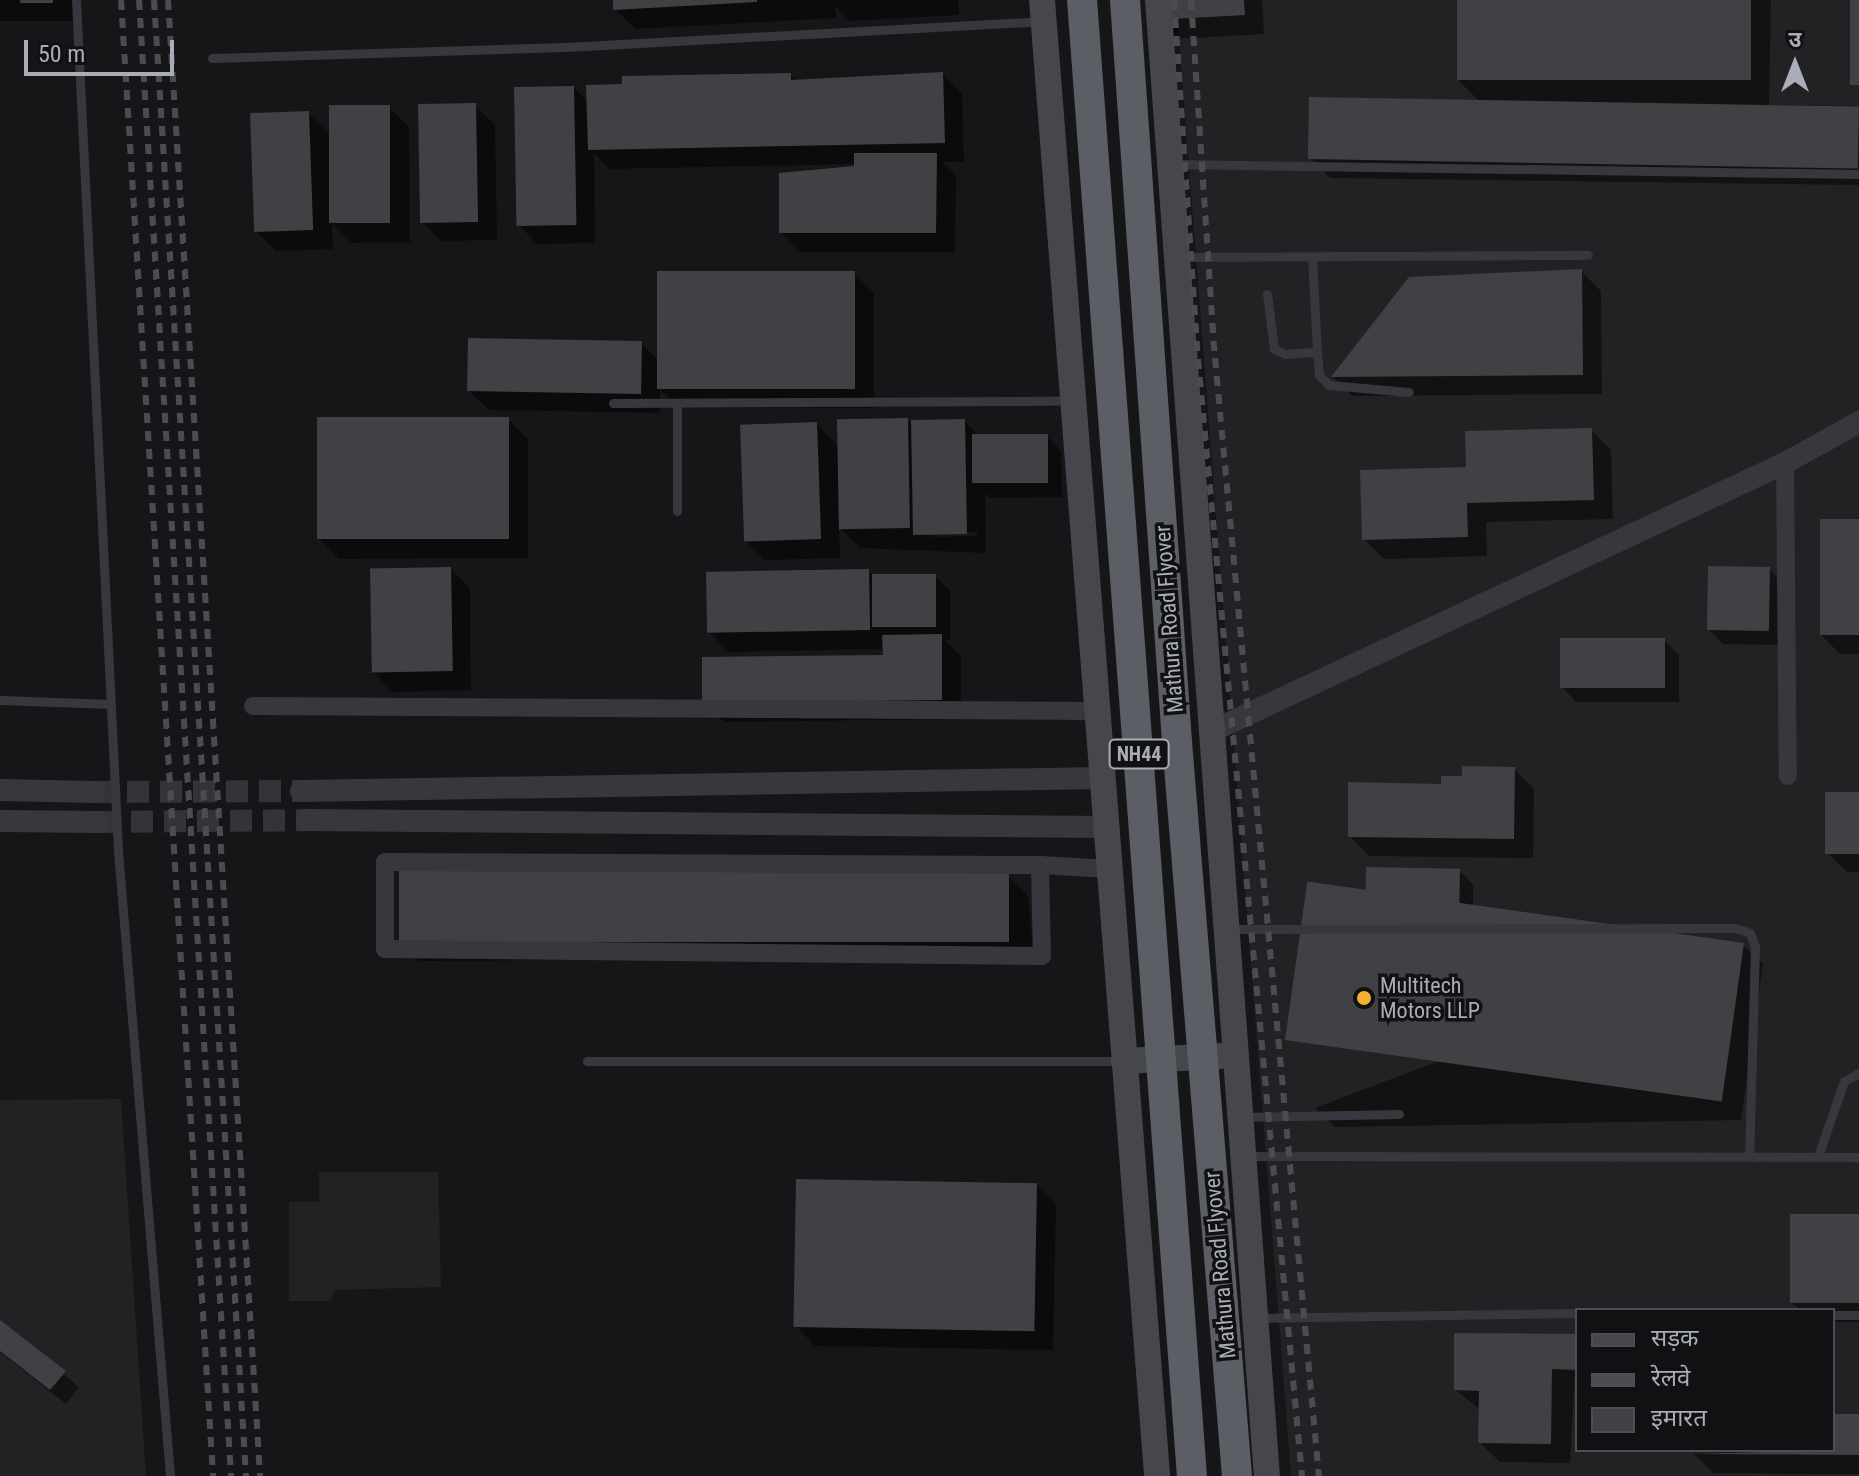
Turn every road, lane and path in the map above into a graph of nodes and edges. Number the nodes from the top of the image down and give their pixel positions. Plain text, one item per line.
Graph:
1 (76, 0) edge
2 (1082, 0) edge
3 (1125, 0) edge
4 (1158, 0) edge
5 (1043, 10) edge
6 (212, 58) dead end
7 (1168, 164) junction
8 (1859, 174) edge
9 (1588, 255) dead end
10 (1174, 256) junction
11 (1312, 258) junction
12 (1267, 294) dead end
13 (1317, 352) junction
14 (1409, 392) dead end
15 (1073, 401) junction
16 (613, 403) dead end
17 (677, 403) junction
18 (1859, 422) edge
19 (1785, 463) junction
20 (677, 511) dead end
21 (0, 700) edge
22 (111, 704) junction
23 (253, 706) dead end
24 (1097, 711) junction
25 (1210, 732) junction
26 (1788, 776) dead end
27 (1100, 778) junction
28 (0, 790) edge
29 (301, 791) tunnel mouth
30 (94, 792) tunnel mouth
31 (307, 820) tunnel mouth
32 (0, 821) edge
33 (98, 822) tunnel mouth
34 (1106, 827) junction
35 (1040, 865) junction
36 (1109, 869) junction
37 (1225, 929) junction
38 (1235, 1055) junction
39 (587, 1061) dead end
40 (1124, 1061) junction
41 (1859, 1073) edge
42 (1399, 1114) dead end
43 (1239, 1117) junction
44 (1242, 1156) junction
45 (1749, 1156) junction
46 (1818, 1156) junction
47 (1859, 1157) edge
48 (1575, 1313) edge
49 (1835, 1315) edge
50 (1859, 1315) edge
51 (1255, 1318) junction
52 (170, 1476) edge
53 (1157, 1476) edge
54 (1192, 1476) edge
55 (1237, 1476) edge
56 (1267, 1476) edge

1 - 22 lane
2 - 54 highway, Mathura Road Flyover / NH44
3 - 55 highway, Mathura Road Flyover / NH44
4 - 7 main road
5 - 6 lane
5 - 15 main road
7 - 8 lane
7 - 10 main road
9 - 11 lane
10 - 11 lane
10 - 25 main road
11 - 13 lane
12 - 13 lane
13 - 14 lane
15 - 17 lane
15 - 24 main road
16 - 17 lane
17 - 20 lane
18 - 19 street
19 - 25 street
19 - 26 street
21 - 22 lane
22 - 52 lane
23 - 24 street
24 - 27 main road
25 - 37 main road
27 - 29 street
27 - 34 main road
28 - 30 street
31 - 34 street
32 - 33 street
34 - 36 main road
35 - 35 street
35 - 36 street
36 - 40 main road
37 - 38 main road
37 - 45 lane
38 - 40 main road
38 - 43 main road
39 - 40 lane
40 - 53 main road
41 - 46 lane
42 - 43 lane
43 - 44 main road
44 - 45 lane
44 - 51 main road
45 - 46 lane
46 - 47 lane
48 - 51 lane
49 - 50 lane
51 - 56 main road

